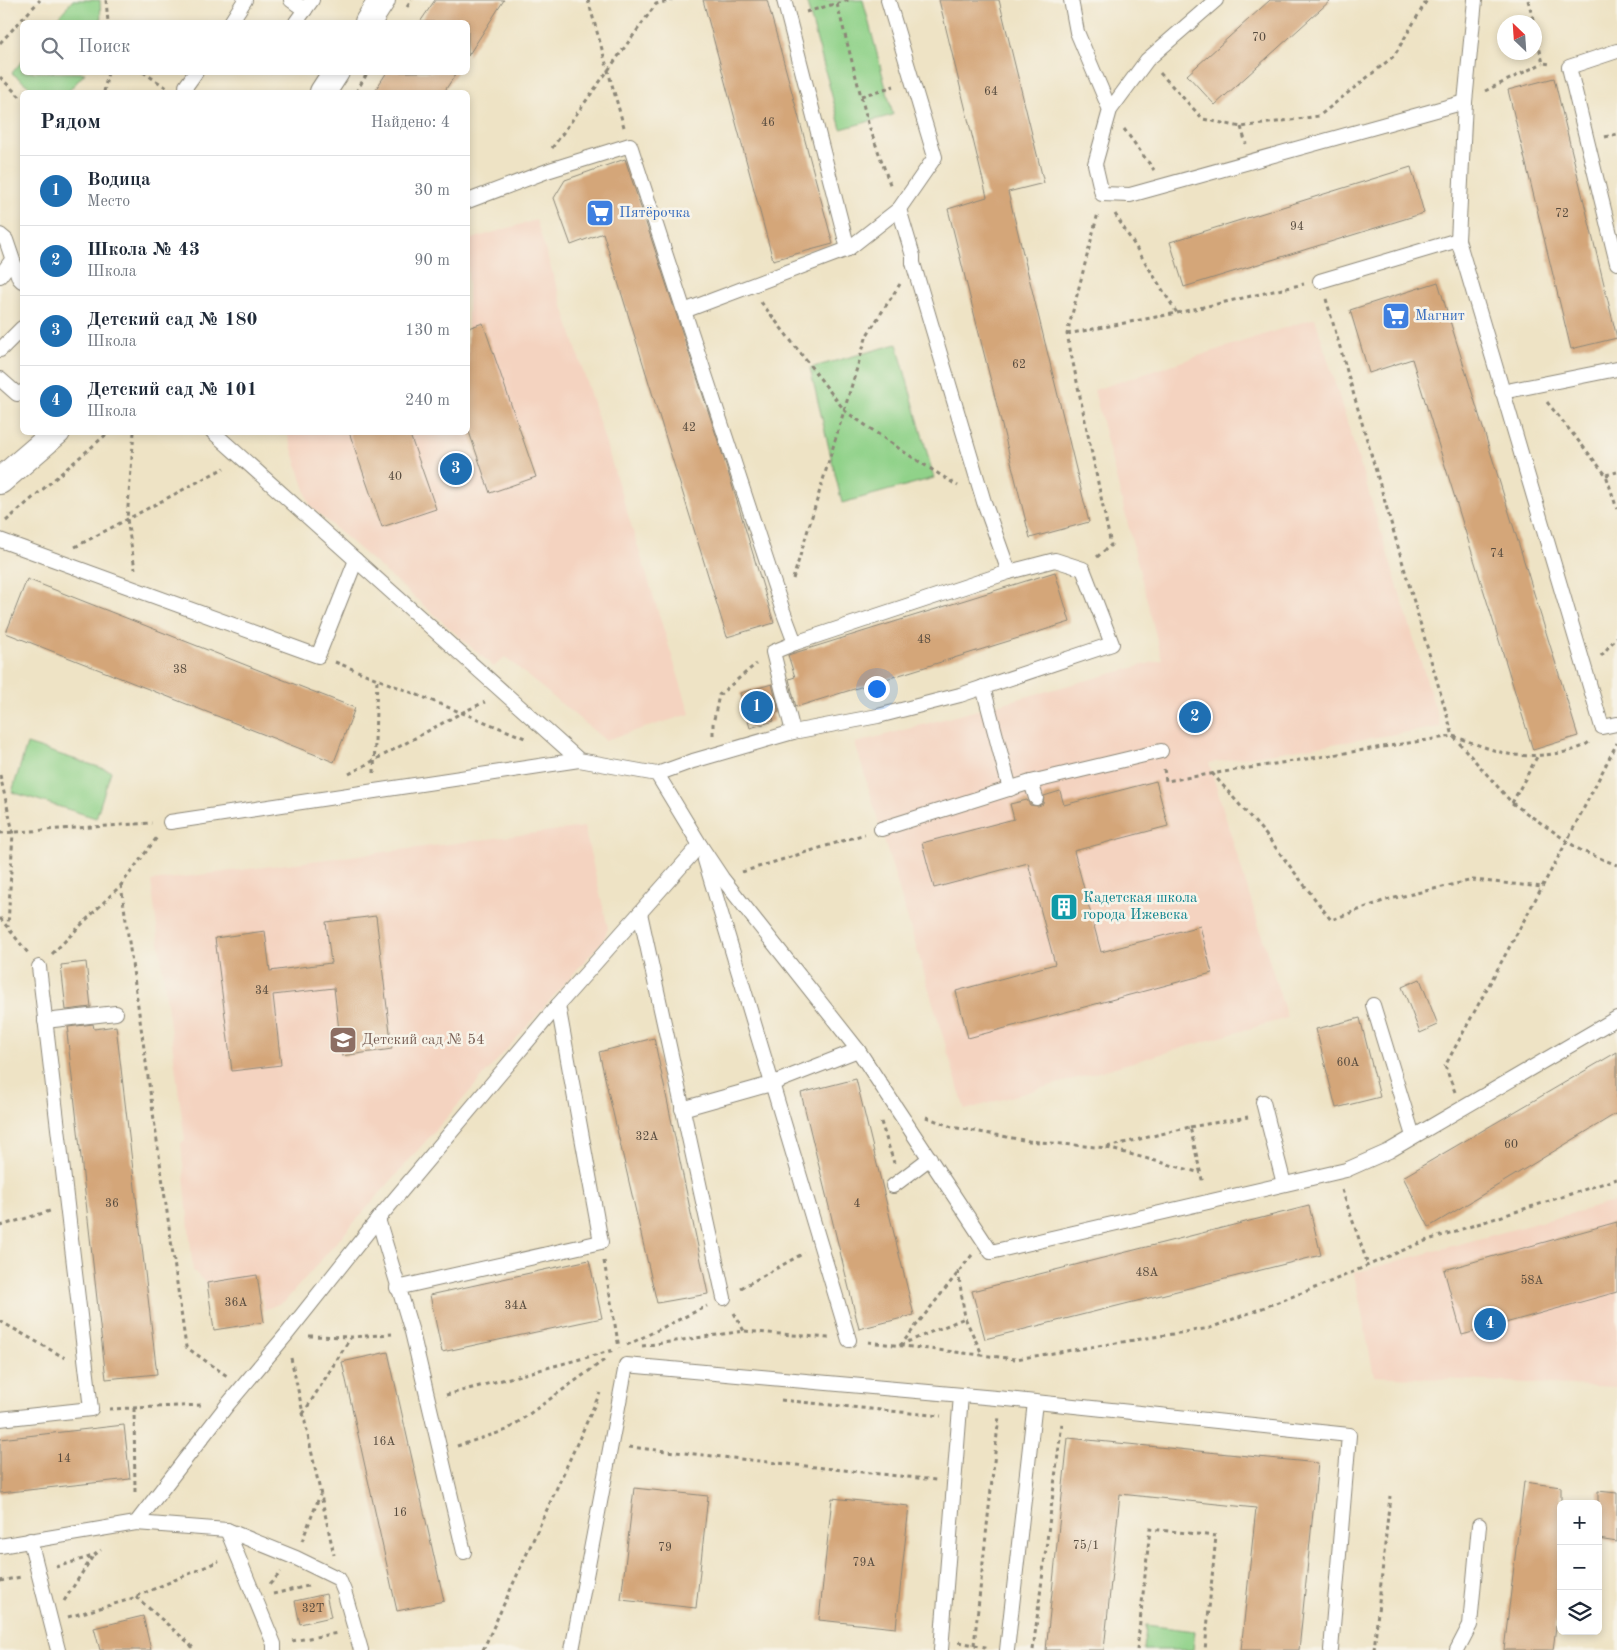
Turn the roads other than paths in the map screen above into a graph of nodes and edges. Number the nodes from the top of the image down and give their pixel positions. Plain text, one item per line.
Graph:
1 (245, 0) edge
2 (291, 0) edge
3 (382, 0) edge
4 (784, 0) edge
5 (888, 0) edge
6 (1071, 0) edge
7 (1216, 0) edge
8 (1475, 0) edge
9 (309, 5) edge
10 (232, 20) edge
11 (298, 20) edge
12 (369, 20) edge
13 (1617, 51) edge
14 (194, 75) edge
15 (334, 75) edge
16 (186, 86) dead end
17 (324, 90) edge
18 (1465, 102) junction
19 (1110, 110) junction
20 (470, 200) edge
21 (899, 209) junction
22 (0, 235) edge
23 (1458, 240) junction
24 (848, 249) junction
25 (12, 260) junction
26 (1617, 263) edge
27 (0, 276) edge
28 (20, 280) edge
29 (1320, 281) road end
30 (684, 311) junction
31 (20, 330) edge
32 (0, 350) edge
33 (1617, 369) edge
34 (0, 380) edge
35 (1502, 392) junction
36 (20, 393) edge
37 (54, 435) edge
38 (216, 435) edge
39 (0, 481) edge
40 (0, 540) edge
41 (356, 560) junction
42 (1010, 572) junction
43 (795, 643) junction
44 (983, 687) junction
45 (1617, 724) edge
46 (793, 732) junction
47 (1160, 751) road end
48 (579, 760) junction
49 (657, 774) junction
50 (1031, 782) junction
51 (1010, 789) junction
52 (1036, 798) dead end
53 (170, 822) road end
54 (881, 829) road end
55 (700, 845) junction
56 (640, 913) junction
57 (39, 967) road end
58 (558, 1005) junction
59 (1373, 1005) dead end
60 (116, 1013) dead end
61 (1617, 1018) edge
62 (45, 1021) junction
63 (858, 1050) junction
64 (771, 1084) junction
65 (1264, 1108) road end
66 (682, 1109) junction
67 (1413, 1136) junction
68 (930, 1158) junction
69 (1284, 1184) junction
70 (893, 1186) dead end
71 (378, 1219) junction
72 (397, 1288) junction
73 (724, 1298) dead end
74 (849, 1340) road end
75 (961, 1395) junction
76 (1035, 1402) junction
77 (0, 1419) edge
78 (136, 1523) junction
79 (1479, 1525) dead end
80 (227, 1530) junction
81 (30, 1540) junction
82 (0, 1546) edge
83 (464, 1552) dead end
84 (942, 1645) edge
85 (274, 1647) edge
86 (58, 1650) edge
87 (361, 1650) edge
88 (572, 1650) edge
89 (1007, 1650) edge
90 (1331, 1650) edge
91 (1458, 1650) edge

1 - 10 lane
2 - 9 lane
3 - 12 street
4 - 24 lane
5 - 21 lane
6 - 19 lane
7 - 19 lane
8 - 18 lane
9 - 11 lane
13 - 26 lane
14 - 16 lane
15 - 17 street
18 - 19 lane
18 - 23 lane
20 - 30 lane
21 - 24 lane
21 - 42 lane
22 - 25 lane
23 - 29 lane
23 - 35 lane
24 - 30 lane
25 - 27 lane
25 - 28 lane
30 - 43 lane
31 - 32 lane
33 - 35 lane
34 - 36 lane
35 - 45 lane
37 - 39 street
38 - 41 lane
40 - 41 lane
41 - 48 lane
42 - 43 lane
42 - 44 lane
43 - 46 lane
44 - 46 lane
44 - 51 lane
46 - 49 lane
47 - 50 lane
48 - 49 lane
48 - 53 lane
49 - 55 lane
50 - 51 lane
50 - 52 lane
51 - 54 lane
55 - 56 lane
55 - 63 lane
55 - 64 lane
56 - 58 lane
56 - 66 lane
57 - 62 lane
58 - 71 lane
58 - 72 lane
59 - 67 lane
60 - 62 lane
61 - 67 lane
62 - 77 lane
63 - 64 lane
63 - 68 lane
64 - 66 lane
64 - 74 lane
65 - 69 lane
66 - 73 lane
67 - 69 lane
68 - 69 lane
68 - 70 lane
71 - 72 lane
71 - 78 lane
72 - 83 lane
75 - 76 lane
75 - 84 lane
75 - 88 lane
76 - 89 lane
76 - 90 lane
78 - 80 lane
78 - 81 lane
79 - 91 lane
80 - 85 lane
80 - 87 lane
81 - 82 lane
81 - 86 lane

